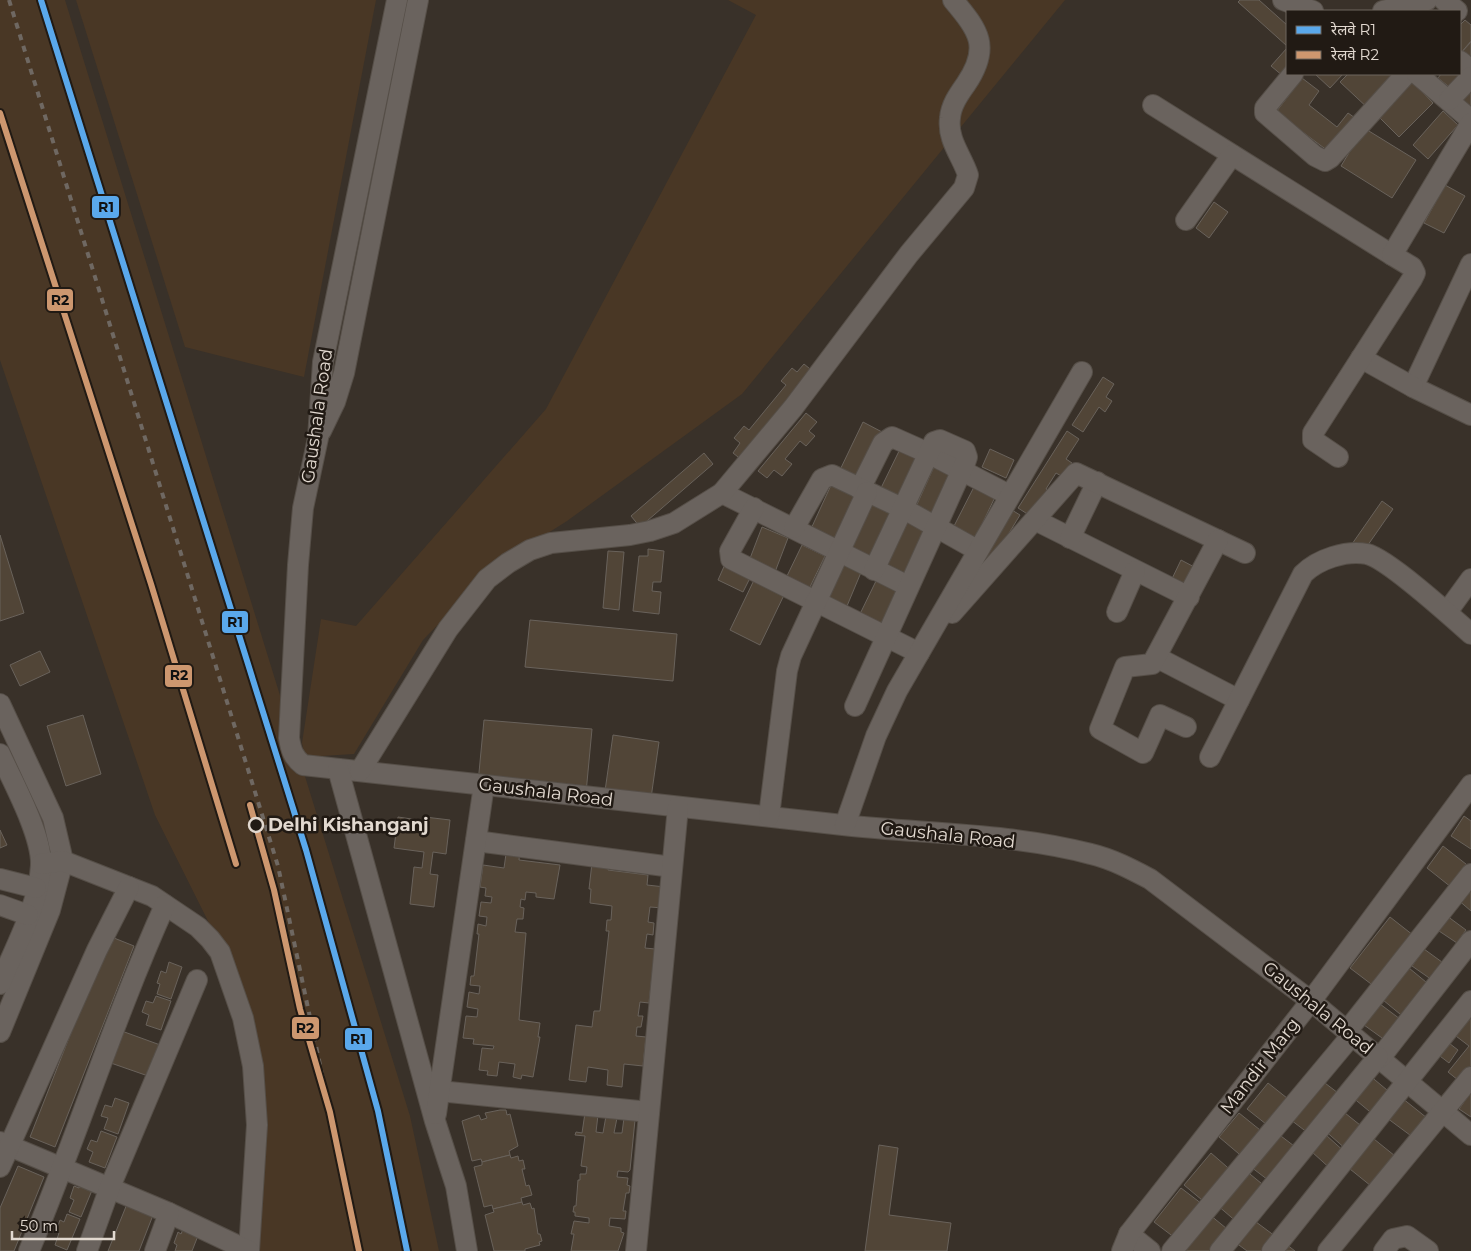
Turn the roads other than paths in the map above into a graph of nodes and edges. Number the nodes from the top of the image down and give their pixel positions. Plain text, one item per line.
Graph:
1 (397, 0) edge
2 (418, 0) edge
3 (952, 0) edge
4 (1283, 0) edge
5 (1427, 0) edge
6 (1444, 0) edge
7 (1310, 10) edge
8 (1393, 10) edge
9 (1456, 10) edge
10 (1461, 14) edge
11 (1471, 23) edge
12 (1461, 62) edge
13 (1471, 70) edge
14 (1291, 75) edge
15 (1405, 75) edge
16 (1419, 75) edge
17 (1471, 78) edge
18 (1449, 100) junction
19 (1153, 105) dead end
20 (1471, 121) edge
21 (1232, 156) junction
22 (1186, 220) dead end
23 (1392, 255) junction
24 (1471, 264) edge
25 (1361, 358) junction
26 (1082, 372) dead end
27 (1412, 387) junction
28 (1471, 416) edge
29 (318, 438) junction
30 (928, 453) junction
31 (1338, 458) dead end
32 (961, 471) junction
33 (1097, 482) junction
34 (863, 490) junction
35 (722, 493) junction
36 (1009, 495) junction
37 (754, 508) junction
38 (904, 509) junction
39 (1035, 520) junction
40 (936, 527) junction
41 (794, 528) junction
42 (1070, 538) junction
43 (1218, 540) junction
44 (977, 550) junction
45 (838, 552) junction
46 (1245, 553) dead end
47 (874, 570) junction
48 (1135, 571) junction
49 (1471, 579) edge
50 (908, 586) junction
51 (1188, 597) junction
52 (815, 602) junction
53 (1117, 612) dead end
54 (1447, 612) junction
55 (1471, 634) edge
56 (885, 637) junction
57 (923, 646) junction
58 (1156, 657) junction
59 (1239, 700) junction
60 (0, 704) edge
61 (855, 706) dead end
62 (1186, 727) dead end
63 (0, 754) edge
64 (1210, 757) dead end
65 (338, 769) junction
66 (360, 771) junction
67 (484, 785) junction
68 (1471, 785) edge
69 (678, 808) junction
70 (769, 816) junction
71 (845, 825) junction
72 (476, 841) junction
73 (63, 860) junction
74 (41, 864) junction
75 (672, 867) junction
76 (1471, 874) edge
77 (0, 879) edge
78 (129, 887) junction
79 (36, 888) junction
80 (0, 905) edge
81 (165, 905) junction
82 (28, 915) junction
83 (1471, 940) edge
84 (197, 980) dead end
85 (0, 984) edge
86 (1311, 1000) junction
87 (1471, 1002) edge
88 (0, 1032) edge
89 (1349, 1033) junction
90 (1379, 1057) junction
91 (1471, 1077) edge
92 (1408, 1082) junction
93 (440, 1091) junction
94 (1443, 1111) junction
95 (649, 1112) junction
96 (435, 1120) junction
97 (1471, 1135) edge
98 (5, 1144) edge
99 (0, 1167) edge
100 (64, 1168) junction
101 (110, 1188) junction
102 (169, 1213) junction
103 (1126, 1243) edge
104 (214, 1244) edge
105 (29, 1251) edge
106 (87, 1251) edge
107 (155, 1251) edge
108 (248, 1251) edge
109 (467, 1251) edge
110 (636, 1251) edge
111 (1150, 1251) edge
112 (1172, 1251) edge
113 (1220, 1251) edge
114 (1272, 1251) edge
115 (1328, 1251) edge
116 (1384, 1251) edge
117 (1428, 1251) edge

1 - 29 street, Gaushala Road
2 - 29 street
3 - 35 street
4 - 7 street
5 - 8 street
6 - 9 street
10 - 11 street
12 - 13 street
14 - 15 street
16 - 18 street
17 - 18 street
18 - 20 street
19 - 21 street
20 - 23 street
21 - 22 street
21 - 23 street
23 - 25 street
24 - 27 street
25 - 27 street
25 - 31 street
26 - 36 street
27 - 28 street
29 - 65 street, Gaushala Road
30 - 32 street
30 - 34 street
30 - 38 street
32 - 36 street
32 - 40 street
33 - 39 street
33 - 42 street
33 - 43 street
34 - 38 street
34 - 41 street
34 - 45 street
35 - 37 street
35 - 66 street
36 - 44 street
37 - 41 street
37 - 52 street
38 - 40 street
38 - 47 street
39 - 42 street
39 - 57 street
40 - 44 street
40 - 50 street
41 - 45 street
42 - 48 street
43 - 46 street
43 - 51 street
44 - 57 street
45 - 47 street
45 - 52 street
47 - 50 street
48 - 51 street
48 - 53 street
49 - 54 street
50 - 56 street
51 - 58 street
52 - 56 street
52 - 70 street
54 - 55 street
54 - 59 street
56 - 57 street
56 - 61 street
57 - 71 street
58 - 59 street
58 - 62 street
59 - 64 street
60 - 73 street
63 - 74 street
65 - 66 street, Gaushala Road
65 - 96 street
66 - 67 street, Gaushala Road
67 - 69 street, Gaushala Road
67 - 72 street
68 - 86 street, Mandir Marg
69 - 70 street, Gaushala Road
69 - 75 street
70 - 71 street, Gaushala Road
71 - 86 street, Gaushala Road
72 - 75 street
72 - 93 street
73 - 74 street
73 - 78 street
73 - 88 street
74 - 79 street
75 - 95 street
76 - 89 street
77 - 79 street
78 - 81 street
78 - 98 street
79 - 82 street
80 - 82 street
81 - 100 street
81 - 108 street
82 - 85 street
83 - 90 street
84 - 101 street
86 - 89 street, Gaushala Road
86 - 103 street, Mandir Marg
87 - 92 street
89 - 90 street, Gaushala Road
89 - 112 street
90 - 92 street, Gaushala Road
90 - 113 street
91 - 94 street
92 - 94 street, Gaushala Road
92 - 114 street
93 - 95 street
93 - 96 street
94 - 97 street, Gaushala Road
94 - 115 street
95 - 110 street
96 - 109 street
98 - 99 street
98 - 100 street
100 - 101 street
100 - 105 street
101 - 102 street
101 - 106 street
102 - 104 street
102 - 107 street
103 - 111 street
104 - 108 street
116 - 117 street

